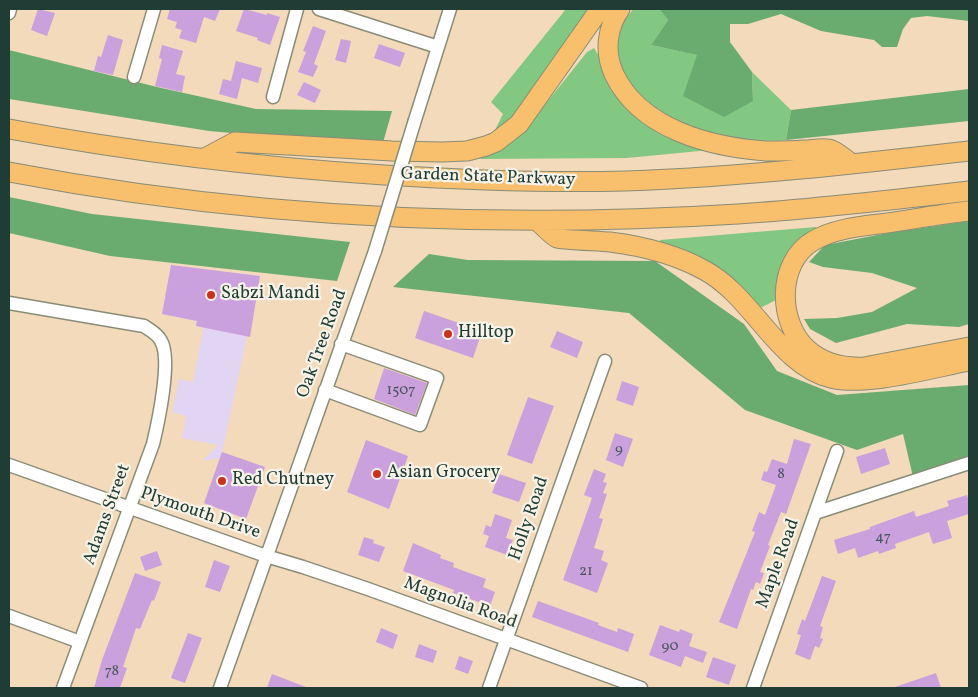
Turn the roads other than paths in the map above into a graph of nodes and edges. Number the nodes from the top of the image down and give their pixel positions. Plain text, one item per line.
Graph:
1 (10, 9) edge
2 (154, 9) edge
3 (297, 9) edge
4 (319, 9) edge
5 (450, 9) edge
6 (600, 9) edge
7 (620, 9) edge
8 (9, 13) edge
9 (438, 46) junction
10 (134, 77) dead end
11 (273, 97) dead end
12 (9, 129) edge
13 (969, 151) edge
14 (205, 158) junction
15 (852, 164) junction
16 (9, 172) edge
17 (969, 191) edge
18 (969, 210) edge
19 (537, 221) junction
20 (9, 303) edge
21 (341, 344) junction
22 (969, 347) edge
23 (605, 361) dead end
24 (969, 361) edge
25 (325, 390) junction
26 (838, 451) dead end
27 (969, 463) edge
28 (9, 465) edge
29 (129, 508) junction
30 (816, 513) junction
31 (266, 556) junction
32 (9, 616) edge
33 (506, 639) junction
34 (80, 642) junction
35 (63, 688) edge
36 (220, 688) edge
37 (489, 688) edge
38 (641, 688) edge
39 (753, 688) edge

1 - 8 street
2 - 10 street
3 - 11 street
4 - 9 street
5 - 9 street, Oak Tree Road
6 - 14 highway
7 - 15 highway
9 - 21 street, Oak Tree Road, bridge
12 - 14 highway, Garden State Parkway
13 - 15 highway, Garden State Parkway
14 - 15 highway, Garden State Parkway
16 - 19 highway
17 - 19 highway
18 - 22 highway
19 - 24 highway
20 - 29 street, Adams Street
21 - 25 street, Oak Tree Road
21 - 25 street
23 - 33 street, Holly Road
25 - 31 street, Oak Tree Road
26 - 30 street, Maple Road
27 - 30 street
28 - 29 street, Plymouth Drive
29 - 31 street, Plymouth Drive
29 - 34 street, Adams Street
30 - 39 street, Maple Road
31 - 33 street, Magnolia Road
31 - 36 street, Oak Tree Road
32 - 34 street
33 - 37 street, Holly Road
33 - 38 street, Magnolia Road
34 - 35 street, Adams Street

